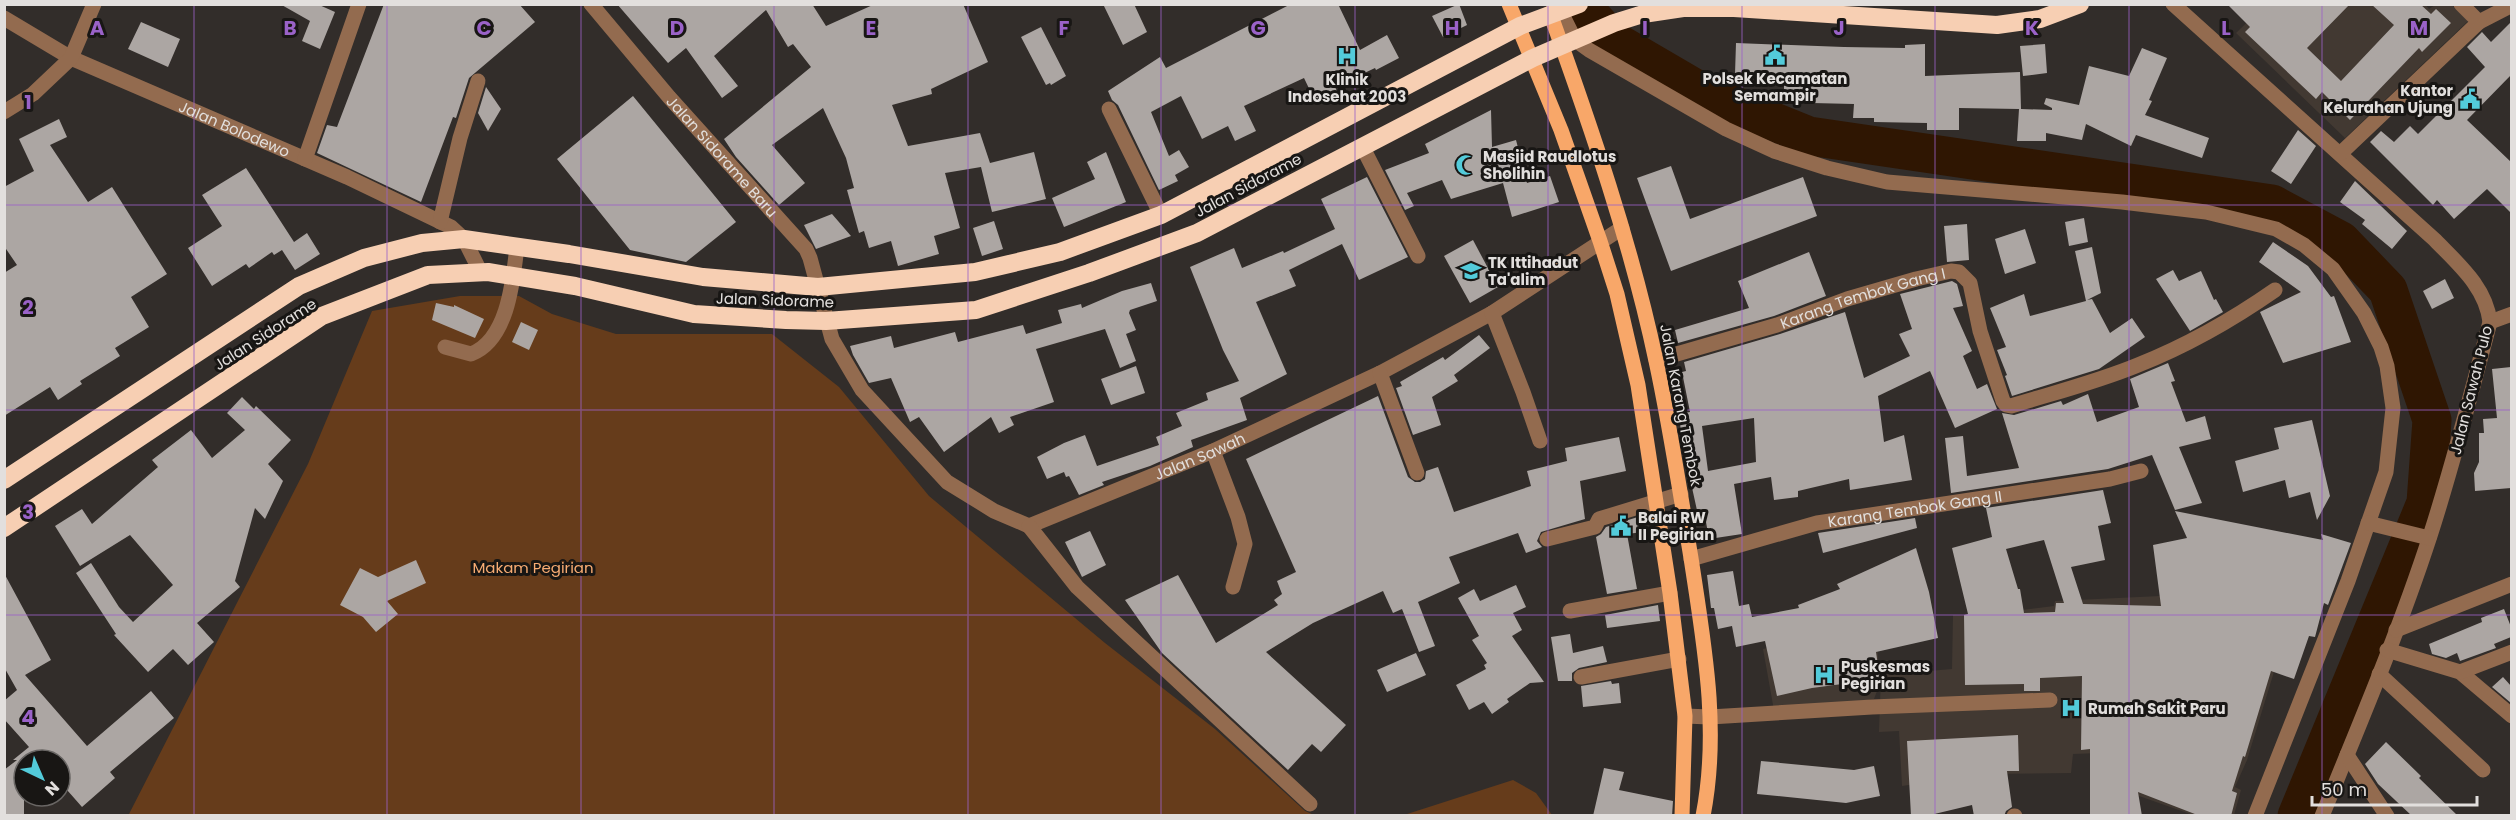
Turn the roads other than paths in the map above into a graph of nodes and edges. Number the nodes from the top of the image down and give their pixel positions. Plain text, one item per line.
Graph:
1 (94, 4) edge
2 (359, 4) edge
3 (591, 4) edge
4 (1509, 4) edge
5 (2080, 4) edge
6 (2173, 4) edge
7 (2461, 4) edge
8 (2511, 5) edge
9 (1565, 9) edge
10 (4, 18) edge
11 (2479, 22) junction
12 (1520, 26) junction
13 (1576, 40) junction
14 (71, 58) junction
15 (1533, 58) junction
16 (478, 81) dead end
17 (1109, 109) dead end
18 (4, 112) edge
19 (1362, 146) junction
20 (2341, 153) junction
21 (305, 159) junction
22 (1161, 215) junction
23 (440, 222) junction
24 (1622, 228) junction
25 (464, 239) junction
26 (1600, 241) junction
27 (518, 246) junction
28 (1418, 256) dead end
29 (480, 272) junction
30 (513, 276) junction
31 (818, 287) junction
32 (2275, 290) dead end
33 (1492, 313) junction
34 (2511, 314) edge
35 (826, 321) junction
36 (2490, 322) junction
37 (445, 347) dead end
38 (1656, 360) junction
39 (1380, 373) junction
40 (1540, 441) dead end
41 (1213, 451) junction
42 (2141, 471) dead end
43 (1417, 473) dead end
44 (4, 480) edge
45 (1681, 494) junction
46 (1656, 500) junction
47 (2375, 525) junction
48 (1029, 526) junction
49 (4, 528) edge
50 (2422, 536) junction
51 (1547, 539) dead end
52 (1691, 559) junction
53 (2511, 584) edge
54 (1233, 587) dead end
55 (1670, 593) junction
56 (1570, 611) dead end
57 (2396, 630) junction
58 (2387, 650) junction
59 (2511, 652) edge
60 (1679, 659) junction
61 (2460, 672) junction
62 (2379, 674) junction
63 (1581, 677) dead end
64 (2050, 700) dead end
65 (1685, 716) junction
66 (2511, 716) edge
67 (1710, 717) junction
68 (2347, 755) junction
69 (2483, 770) dead end
70 (1310, 804) dead end
71 (1682, 816) edge
72 (1703, 816) edge
73 (2255, 816) edge
74 (2322, 816) edge
75 (2387, 816) edge

1 - 14 street
2 - 21 street
3 - 31 street, Jalan Sidorame Baru
4 - 12 main road
5 - 13 highway, Jalan Sidorame
6 - 20 street, Jalan Sawah Pulo
7 - 11 street
8 - 11 street
9 - 12 highway, Jalan Sidorame
9 - 13 street
10 - 14 street, Jalan Bolodewo
11 - 20 street
12 - 15 main road
12 - 22 highway, Jalan Sidorame
13 - 15 highway, Jalan Sidorame
13 - 24 main road, Jalan Karang Tembok
13 - 47 street
14 - 18 street
14 - 21 street, Jalan Bolodewo
15 - 19 highway, Jalan Sidorame
15 - 26 main road
16 - 23 street
17 - 22 street
19 - 28 street
19 - 35 highway, Jalan Sidorame
20 - 36 street, Jalan Sawah Pulo
21 - 23 street, Jalan Bolodewo
22 - 31 highway, Jalan Sidorame
23 - 25 street, Jalan Bolodewo
24 - 26 street, Jalan Sawah
24 - 38 main road, Jalan Karang Tembok
25 - 27 highway, Jalan Sidorame
25 - 29 street
25 - 44 highway, Jalan Sidorame
26 - 33 street, Jalan Sawah
26 - 46 main road
27 - 30 street
27 - 31 highway, Jalan Sidorame
29 - 30 highway, Jalan Sidorame
29 - 49 highway, Jalan Sidorame
30 - 35 highway, Jalan Sidorame
30 - 37 street
31 - 35 street, Jalan Sidorame Baru
32 - 38 street, Karang Tembok Gang I
33 - 39 street, Jalan Sawah
33 - 40 street
34 - 36 street
35 - 48 street
36 - 50 street, Jalan Sawah Pulo
38 - 45 main road, Jalan Karang Tembok
39 - 41 street, Jalan Sawah
39 - 43 street
41 - 48 street, Jalan Sawah
41 - 54 street
42 - 52 street, Karang Tembok Gang II
45 - 46 street
45 - 52 main road, Jalan Karang Tembok
46 - 51 street
46 - 55 main road
47 - 50 street
47 - 73 street
48 - 70 street
50 - 57 street, Jalan Sawah Pulo
52 - 67 main road, Jalan Karang Tembok
53 - 57 street
55 - 56 street
55 - 60 main road
57 - 58 street, Jalan Sawah Pulo
58 - 61 street
58 - 62 street, Jalan Sawah Pulo
59 - 61 street
60 - 63 street
60 - 65 main road
61 - 66 street
62 - 68 street, Jalan Sawah Pulo
62 - 69 street
64 - 67 street
65 - 67 street
65 - 71 main road
67 - 72 main road, Jalan Karang Tembok
68 - 74 street, Jalan Sawah Pulo
68 - 75 street

